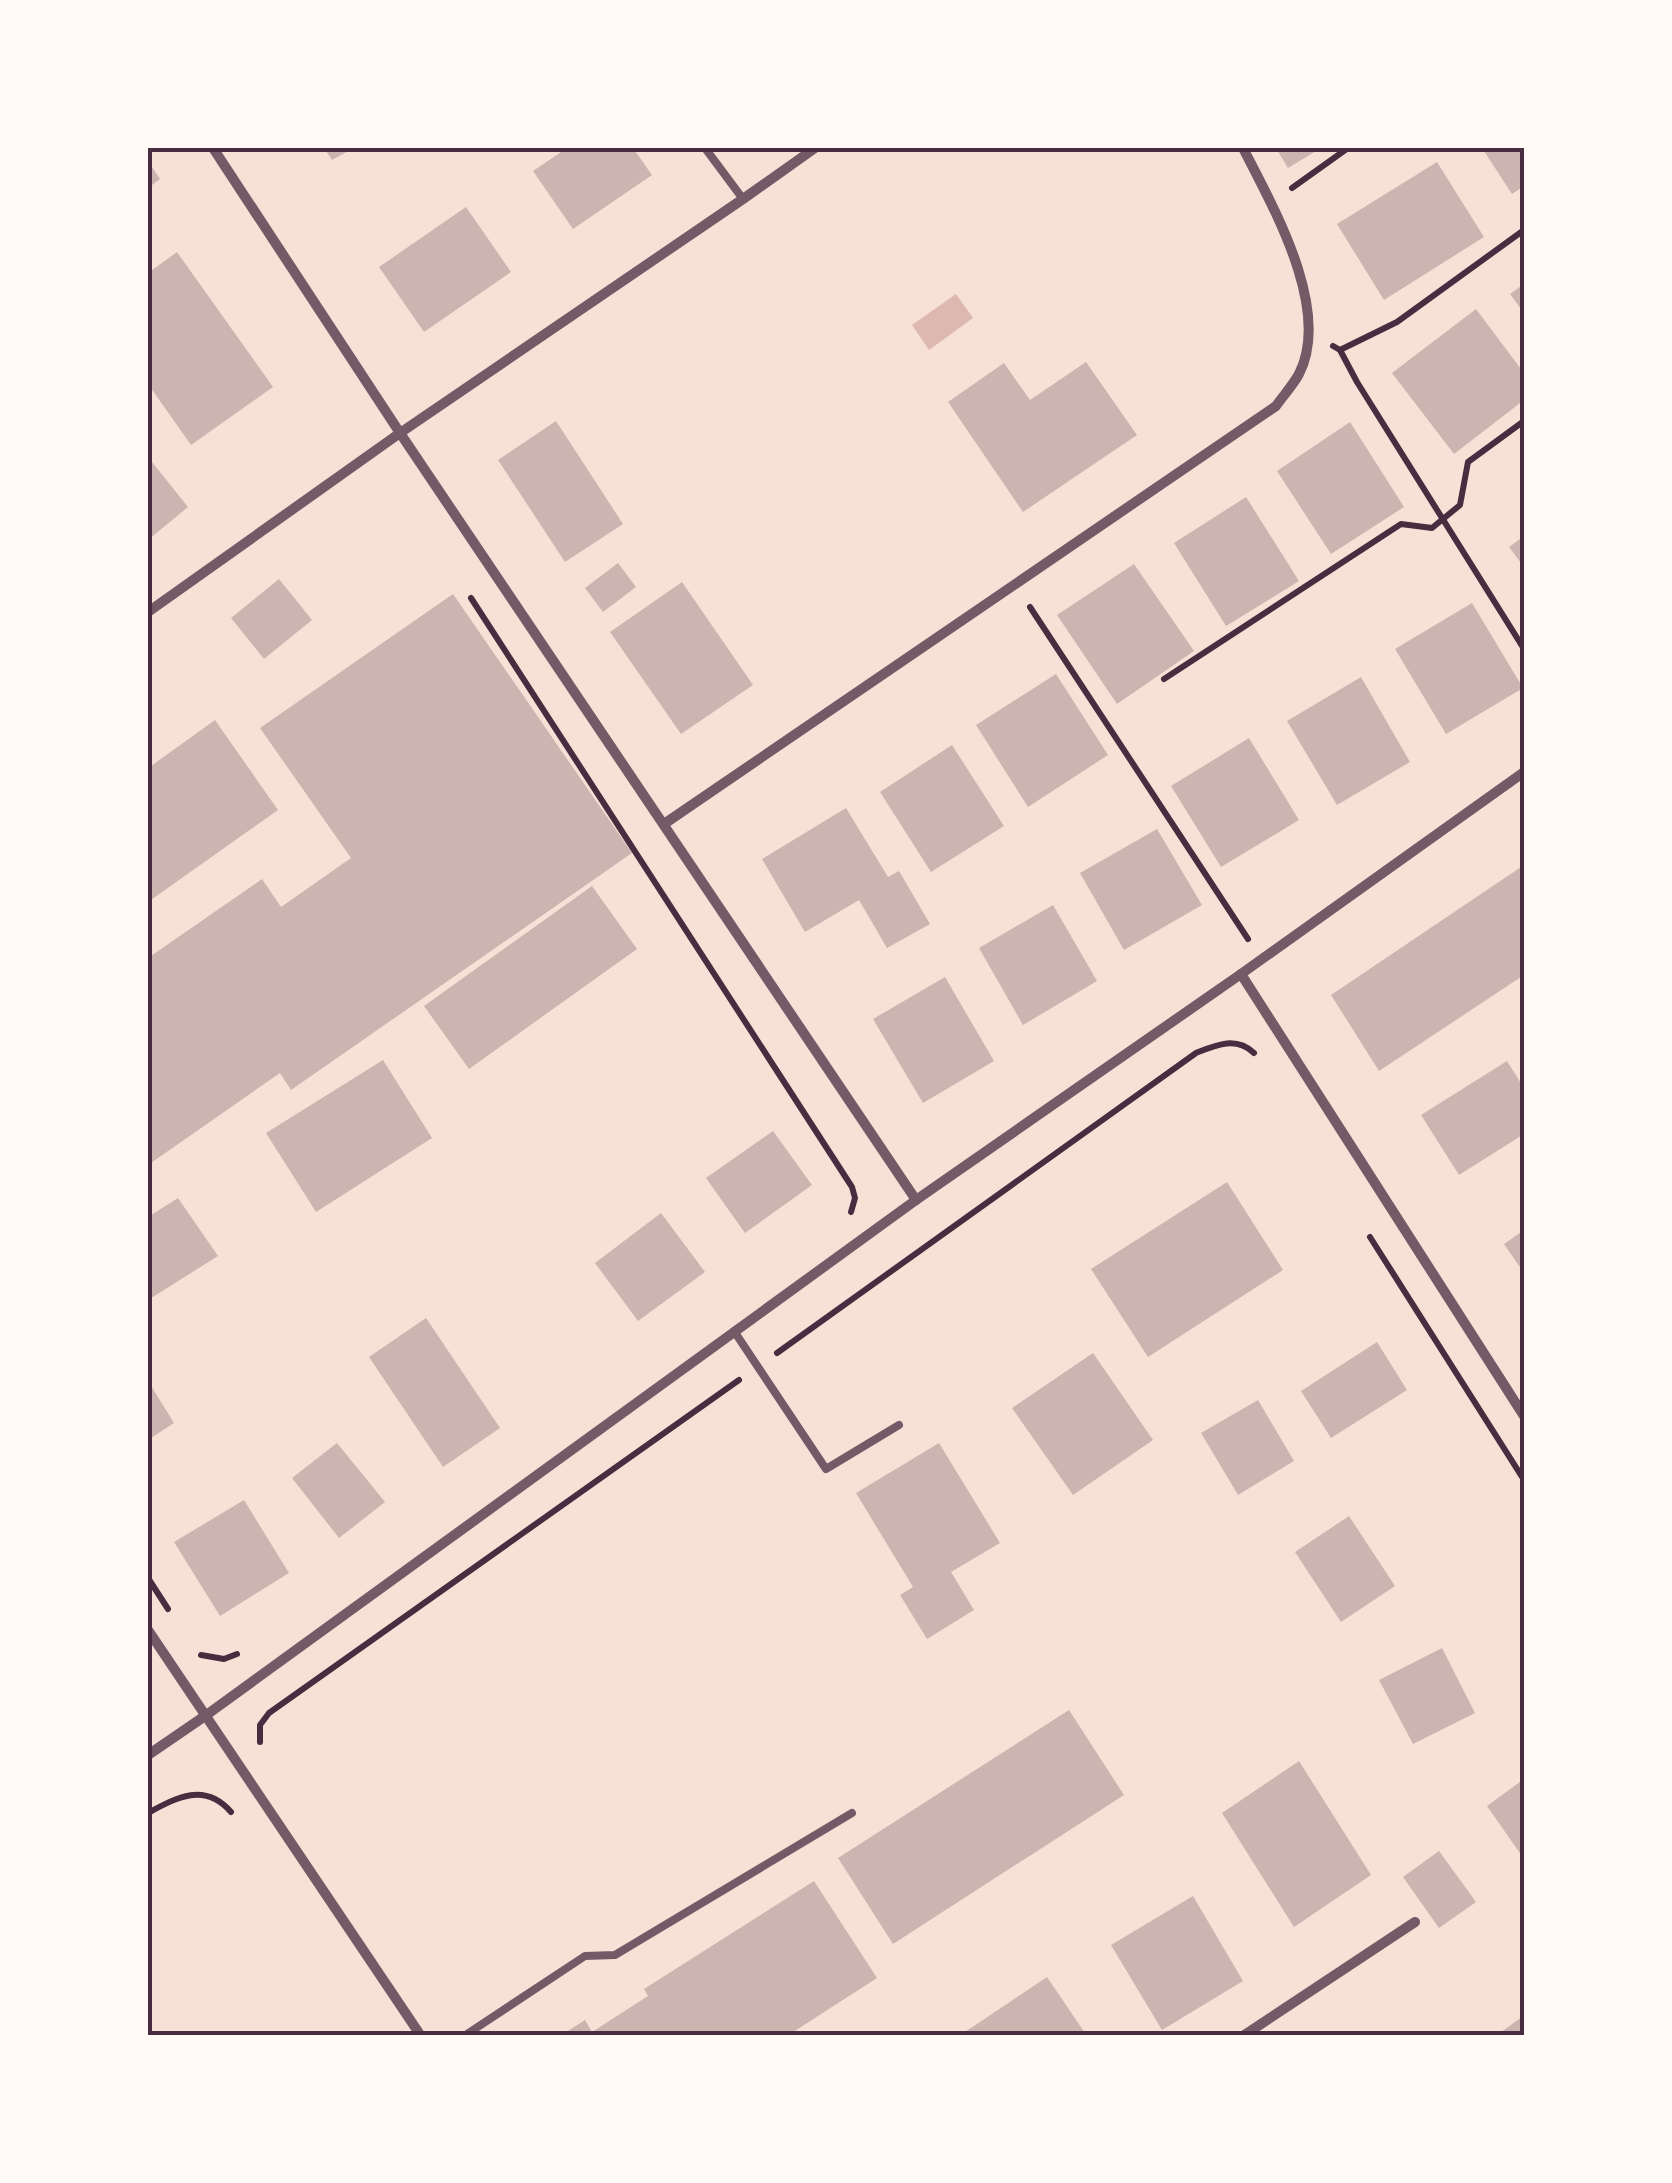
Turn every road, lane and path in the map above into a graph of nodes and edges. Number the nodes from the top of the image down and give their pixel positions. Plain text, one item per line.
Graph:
1 (213, 148) edge
2 (705, 148) edge
3 (815, 148) edge
4 (1243, 148) edge
5 (1348, 148) edge
6 (743, 199) junction
7 (1270, 203) junction
8 (1524, 230) edge
9 (1309, 334) junction
10 (1340, 350) junction
11 (1524, 422) edge
12 (400, 433) junction
13 (1443, 519) junction
14 (1016, 585) junction
15 (466, 590) dead end
16 (148, 612) edge
17 (1524, 648) edge
18 (1164, 679) dead end
19 (1524, 772) edge
20 (664, 824) junction
21 (1261, 960) junction
22 (1241, 974) junction
23 (1255, 1054) dead end
24 (916, 1200) junction
25 (844, 1223) dead end
26 (1368, 1232) dead end
27 (734, 1331) junction
28 (758, 1366) junction
29 (1524, 1416) edge
30 (899, 1425) dead end
31 (1524, 1480) edge
32 (148, 1630) edge
33 (195, 1649) dead end
34 (238, 1653) dead end
35 (148, 1684) edge
36 (148, 1705) edge
37 (205, 1716) junction
38 (263, 1752) dead end
39 (148, 1754) edge
40 (148, 1813) edge
41 (852, 1813) dead end
42 (240, 1823) dead end
43 (1416, 1922) dead end
44 (421, 2036) edge
45 (464, 2036) edge
46 (1243, 2036) edge

1 - 12 street
2 - 6 lane
3 - 6 street
4 - 7 street
5 - 7 path
6 - 12 street
7 - 9 street
8 - 10 path
9 - 10 path
9 - 14 street
10 - 13 path
11 - 13 path
12 - 16 street
12 - 20 street
13 - 17 path
13 - 18 path
14 - 20 street
14 - 21 path
15 - 25 path
19 - 21 street
20 - 24 street
21 - 22 street
22 - 24 street
22 - 29 street
23 - 28 path
24 - 27 street
26 - 31 path
27 - 28 lane
27 - 37 street
28 - 30 lane
28 - 38 path
32 - 37 street
33 - 34 path
35 - 36 path
37 - 39 street
37 - 44 street
40 - 42 path
41 - 45 lane
43 - 46 street

